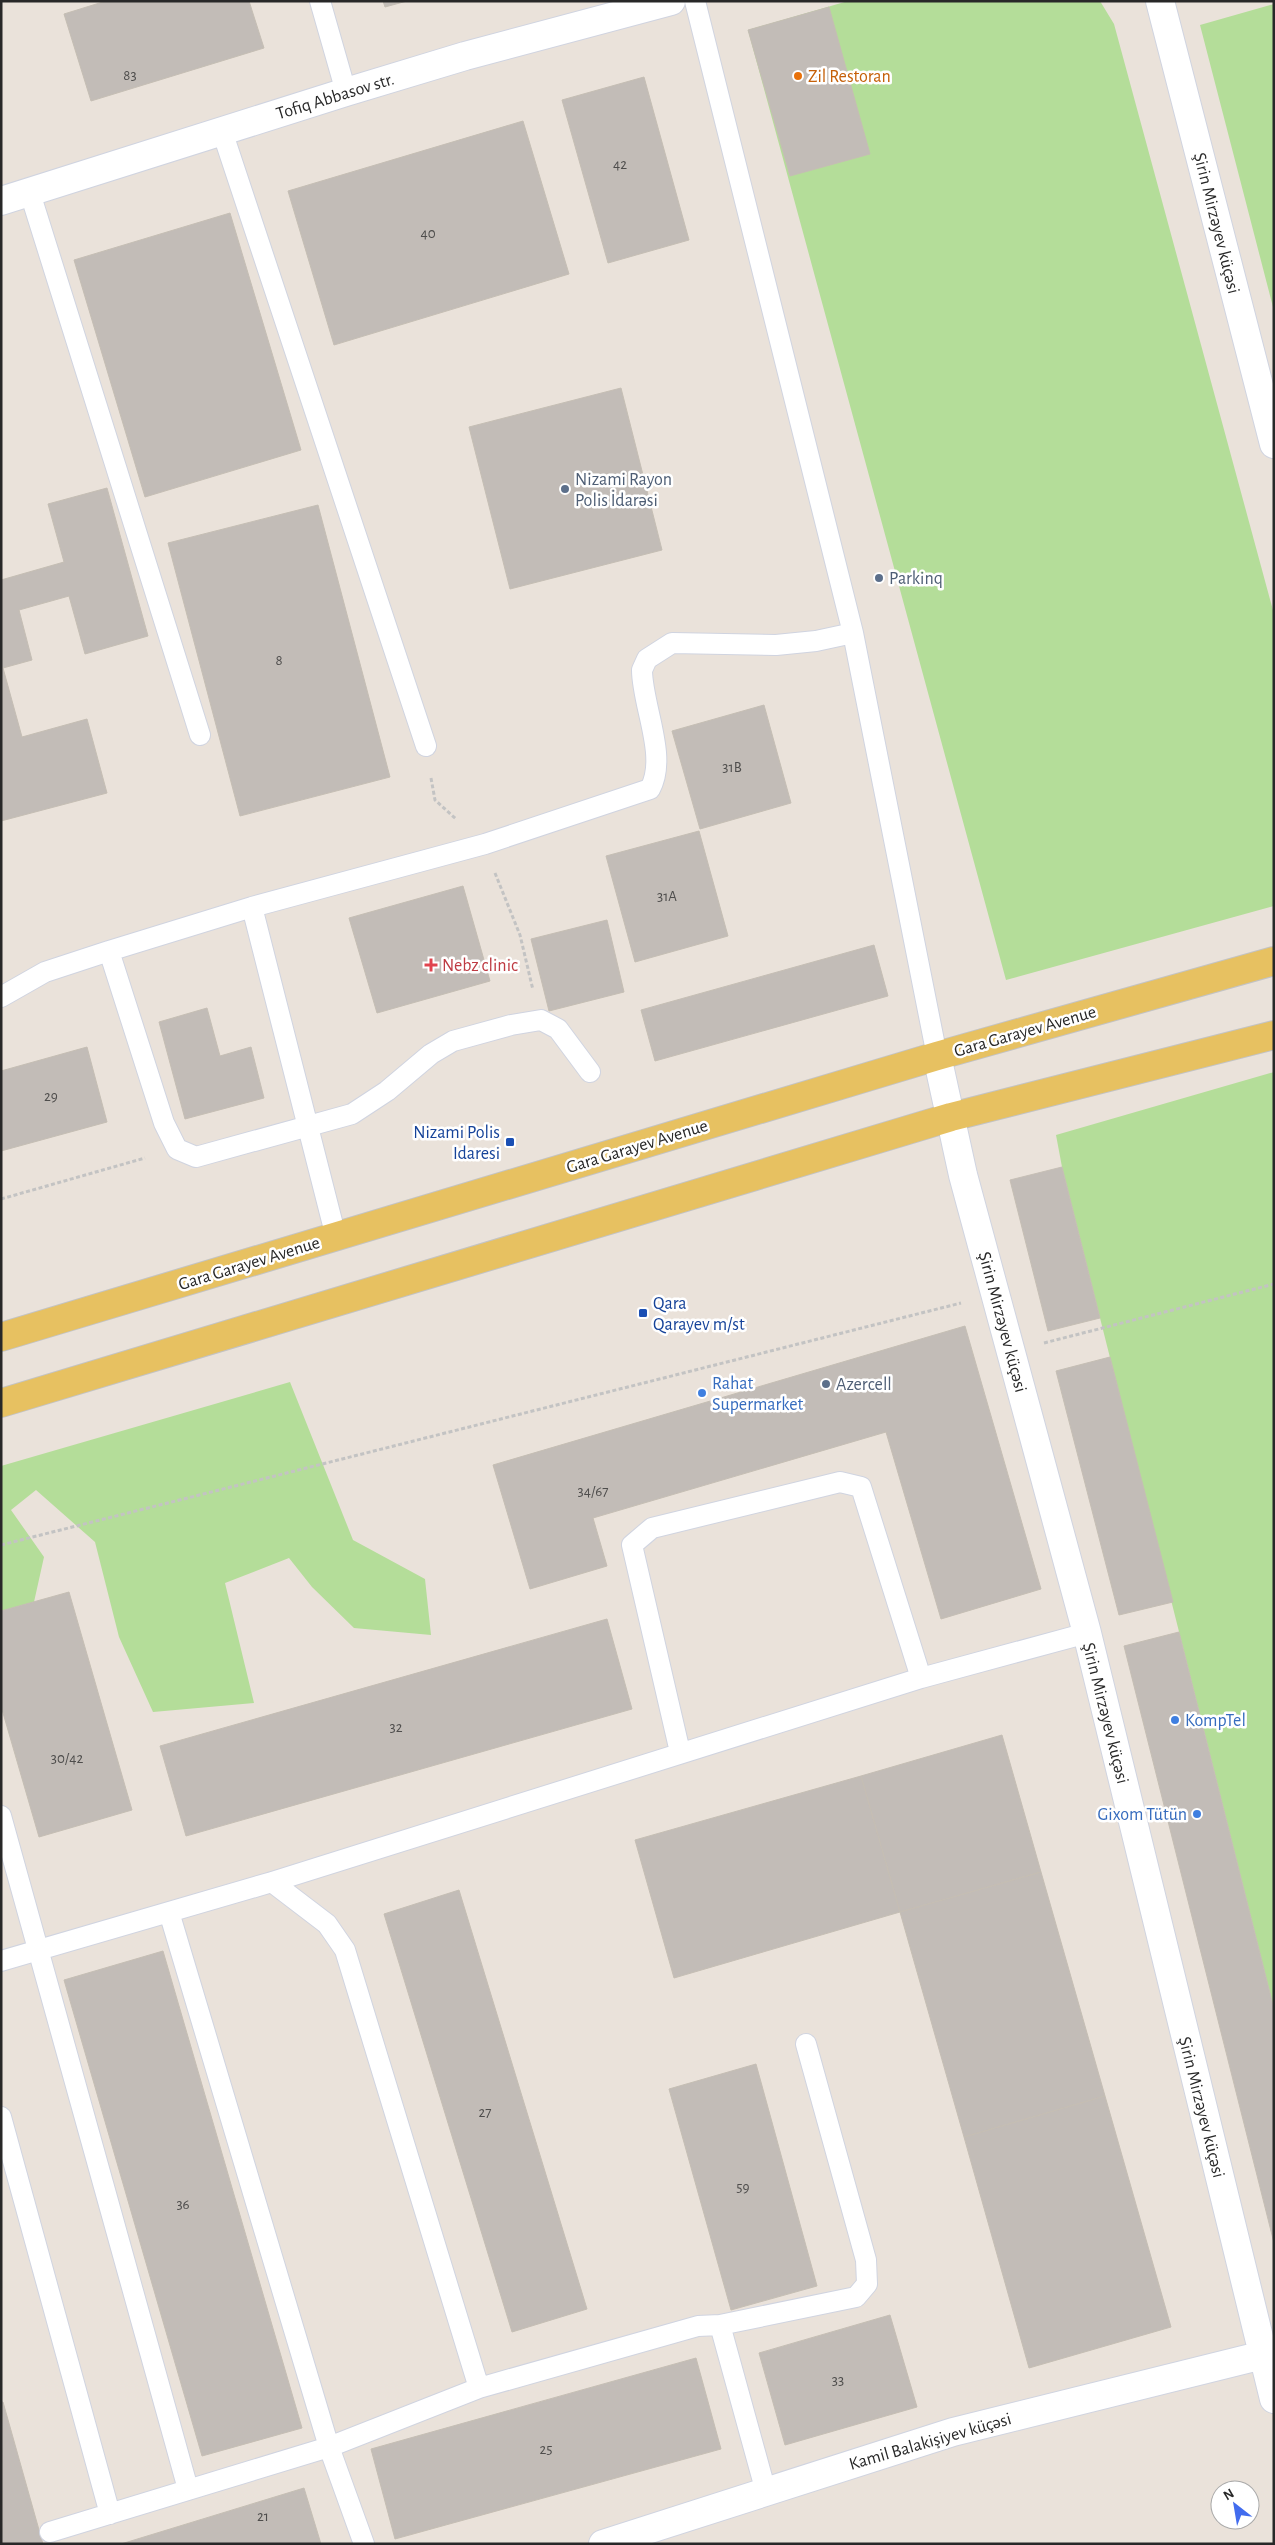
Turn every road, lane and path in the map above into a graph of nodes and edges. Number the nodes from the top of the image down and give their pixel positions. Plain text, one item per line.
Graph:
1 (320, 1) edge
2 (671, 1) edge
3 (695, 1) edge
4 (1160, 1) edge
5 (346, 92) junction
6 (222, 131) junction
7 (30, 193) junction
8 (1, 201) edge
9 (1274, 444) edge
10 (853, 633) junction
11 (200, 735) dead end
12 (426, 746) dead end
13 (252, 907) junction
14 (108, 951) junction
15 (1274, 961) edge
16 (1, 997) edge
17 (1274, 1035) edge
18 (937, 1056) junction
19 (590, 1072) dead end
20 (951, 1117) junction
21 (308, 1128) junction
22 (177, 1149) junction
23 (1, 1199) edge
24 (336, 1237) junction
25 (1274, 1284) edge
26 (995, 1294) junction
27 (1, 1337) edge
28 (1043, 1344) dead end
29 (1, 1403) edge
30 (1, 1545) edge
31 (1087, 1633) junction
32 (921, 1678) junction
33 (680, 1752) junction
34 (1, 1816) edge
35 (272, 1882) junction
36 (169, 1912) junction
37 (39, 1950) junction
38 (1, 1961) edge
39 (806, 2044) dead end
40 (1, 2117) edge
41 (720, 2324) junction
42 (1263, 2355) junction
43 (479, 2388) junction
44 (1274, 2399) edge
45 (329, 2446) junction
46 (188, 2489) junction
47 (766, 2492) junction
48 (110, 2514) junction
49 (50, 2532) dead end
50 (364, 2544) edge
51 (603, 2544) edge

1 - 5 lane
2 - 5 street, Tofiq Abbasov str.
3 - 10 lane
4 - 9 street, Şirin Mirzəyev küçəsi
5 - 6 street, Tofiq Abbasov str.
6 - 7 street, Tofiq Abbasov str.
6 - 12 lane
7 - 8 street, Tofiq Abbasov str.
7 - 11 lane
10 - 13 lane
10 - 18 lane
13 - 14 lane
13 - 21 lane
14 - 16 lane
14 - 22 lane
15 - 18 main road, Gara Garayev Avenue
17 - 20 main road
18 - 20 street, Şirin Mirzəyev küçəsi
18 - 24 main road, Gara Garayev Avenue
19 - 21 lane
20 - 26 street, Şirin Mirzəyev küçəsi
20 - 29 main road
21 - 22 lane
21 - 24 lane
22 - 23 path
24 - 27 main road, Gara Garayev Avenue
25 - 28 path
26 - 30 path
26 - 31 street, Şirin Mirzəyev küçəsi
31 - 32 lane
31 - 42 street, Şirin Mirzəyev küçəsi
32 - 33 lane
32 - 33 lane
33 - 35 lane
34 - 37 lane
35 - 36 lane
35 - 43 lane
36 - 37 lane
36 - 45 lane
37 - 38 lane
37 - 46 lane
39 - 41 lane
40 - 48 lane
41 - 43 lane
41 - 47 lane
42 - 44 street, Şirin Mirzəyev küçəsi
42 - 47 street, Kamil Balakişiyev küçəsi
43 - 45 lane
45 - 46 lane
45 - 50 lane
46 - 48 lane
47 - 51 street, Kamil Balakişiyev küçəsi
48 - 49 lane

